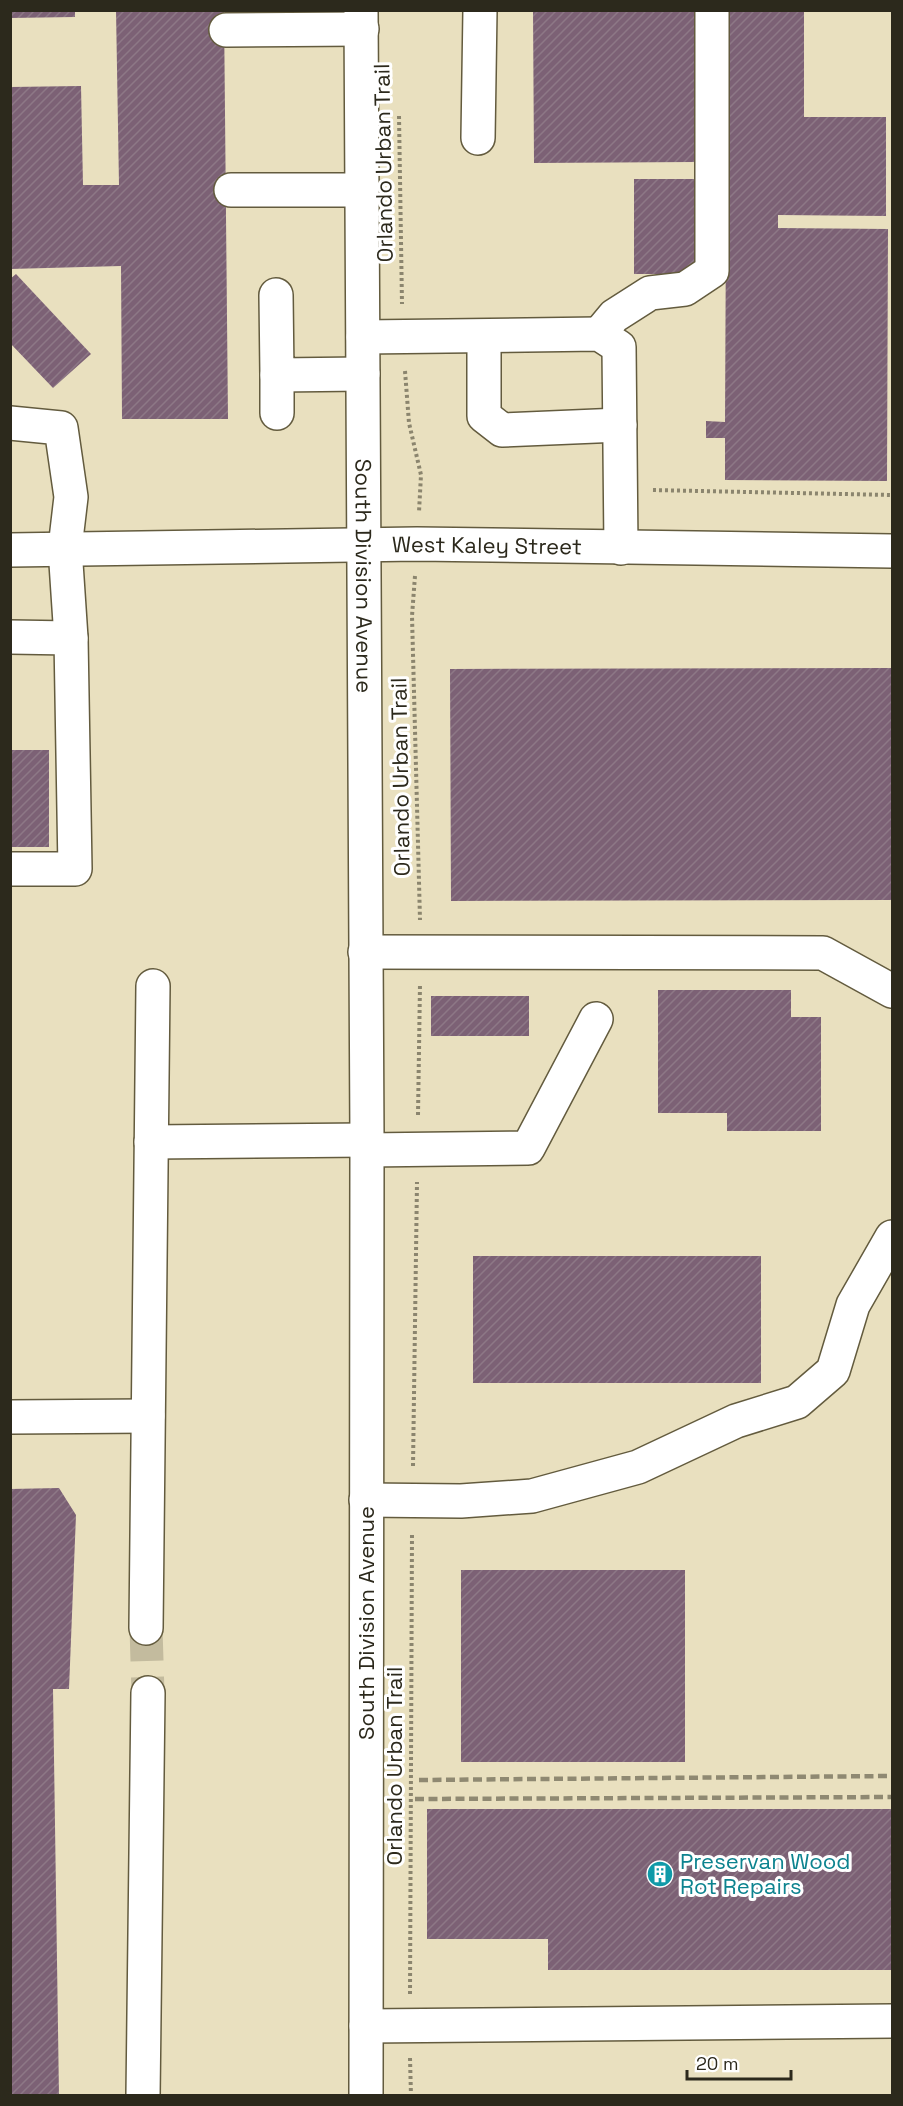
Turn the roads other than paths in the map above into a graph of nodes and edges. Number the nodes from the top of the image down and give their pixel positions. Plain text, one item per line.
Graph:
1 (480, 10) edge
2 (712, 10) edge
3 (362, 20) edge
4 (226, 30) dead end
5 (478, 138) dead end
6 (231, 190) dead end
7 (362, 190) junction
8 (276, 295) dead end
9 (363, 337) junction
10 (484, 337) junction
11 (609, 340) junction
12 (363, 374) junction
13 (277, 375) junction
14 (277, 413) dead end
15 (10, 423) edge
16 (620, 424) junction
17 (364, 544) junction
18 (65, 548) junction
19 (621, 548) junction
20 (10, 550) edge
21 (892, 551) edge
22 (10, 637) edge
23 (72, 638) junction
24 (10, 869) edge
25 (365, 952) junction
26 (153, 987) dead end
27 (892, 991) edge
28 (596, 1019) dead end
29 (151, 1142) junction
30 (366, 1145) junction
31 (892, 1237) edge
32 (148, 1416) junction
33 (10, 1417) edge
34 (366, 1500) junction
35 (146, 1628) tunnel mouth
36 (148, 1693) tunnel mouth
37 (892, 2021) edge
38 (366, 2026) junction
39 (143, 2096) edge
40 (366, 2096) edge

1 - 5 street
2 - 11 street
3 - 4 street
3 - 7 street, South Division Avenue
6 - 7 street
7 - 9 street, South Division Avenue
8 - 13 street
9 - 10 street
9 - 12 street, South Division Avenue
10 - 11 street
10 - 16 street
11 - 16 street
12 - 13 street
12 - 17 street, South Division Avenue
13 - 14 street
15 - 18 street
16 - 19 street
17 - 18 street, West Kaley Street
17 - 19 street, West Kaley Street
17 - 25 street, South Division Avenue
18 - 20 street, West Kaley Street
18 - 23 street
19 - 21 street, West Kaley Street
22 - 23 street
23 - 24 street
25 - 27 street
25 - 30 street, South Division Avenue
26 - 29 street
28 - 30 street
29 - 30 street
29 - 32 street
30 - 34 street, South Division Avenue
31 - 34 street
32 - 33 street
32 - 35 street
34 - 38 street, South Division Avenue
36 - 39 street
37 - 38 street
38 - 40 street, South Division Avenue

